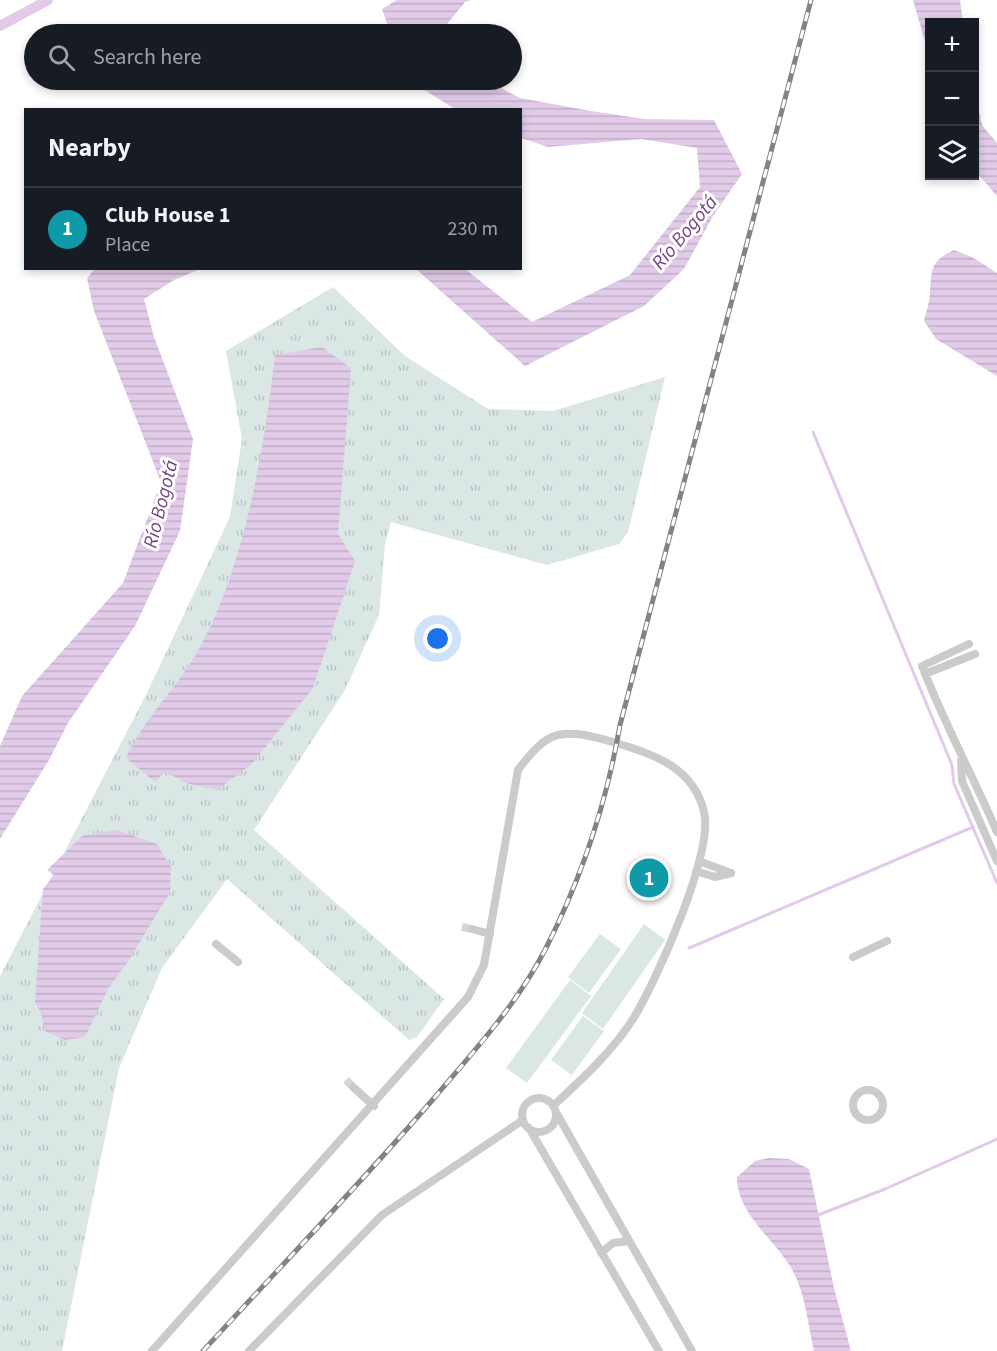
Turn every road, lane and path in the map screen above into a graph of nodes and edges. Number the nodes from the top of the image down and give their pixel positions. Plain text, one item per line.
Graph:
1 (969, 644) dead end
2 (975, 654) dead end
3 (923, 670) junction
4 (961, 760) junction
5 (997, 832) edge
6 (699, 861) junction
7 (997, 861) edge
8 (696, 871) junction
9 (472, 929) tunnel mouth
10 (490, 934) junction
11 (887, 941) dead end
12 (216, 944) dead end
13 (854, 957) dead end
14 (238, 962) dead end
15 (353, 1087) tunnel mouth
16 (374, 1106) junction
17 (555, 1110) junction
18 (523, 1120) junction
19 (529, 1128) junction
20 (629, 1241) junction
21 (601, 1253) junction
22 (152, 1351) edge
23 (249, 1351) edge
24 (659, 1351) edge
25 (692, 1351) edge

1 - 3 street
2 - 3 street
3 - 4 street
4 - 5 street
4 - 7 street
6 - 8 street
6 - 8 street
6 - 10 street
8 - 17 street
9 - 10 street
10 - 16 street
11 - 13 street
12 - 14 street
15 - 16 street
16 - 22 street
17 - 18 street
17 - 19 street
17 - 20 street
18 - 19 street
18 - 23 street
19 - 21 street
20 - 21 street
20 - 25 street
21 - 24 street

